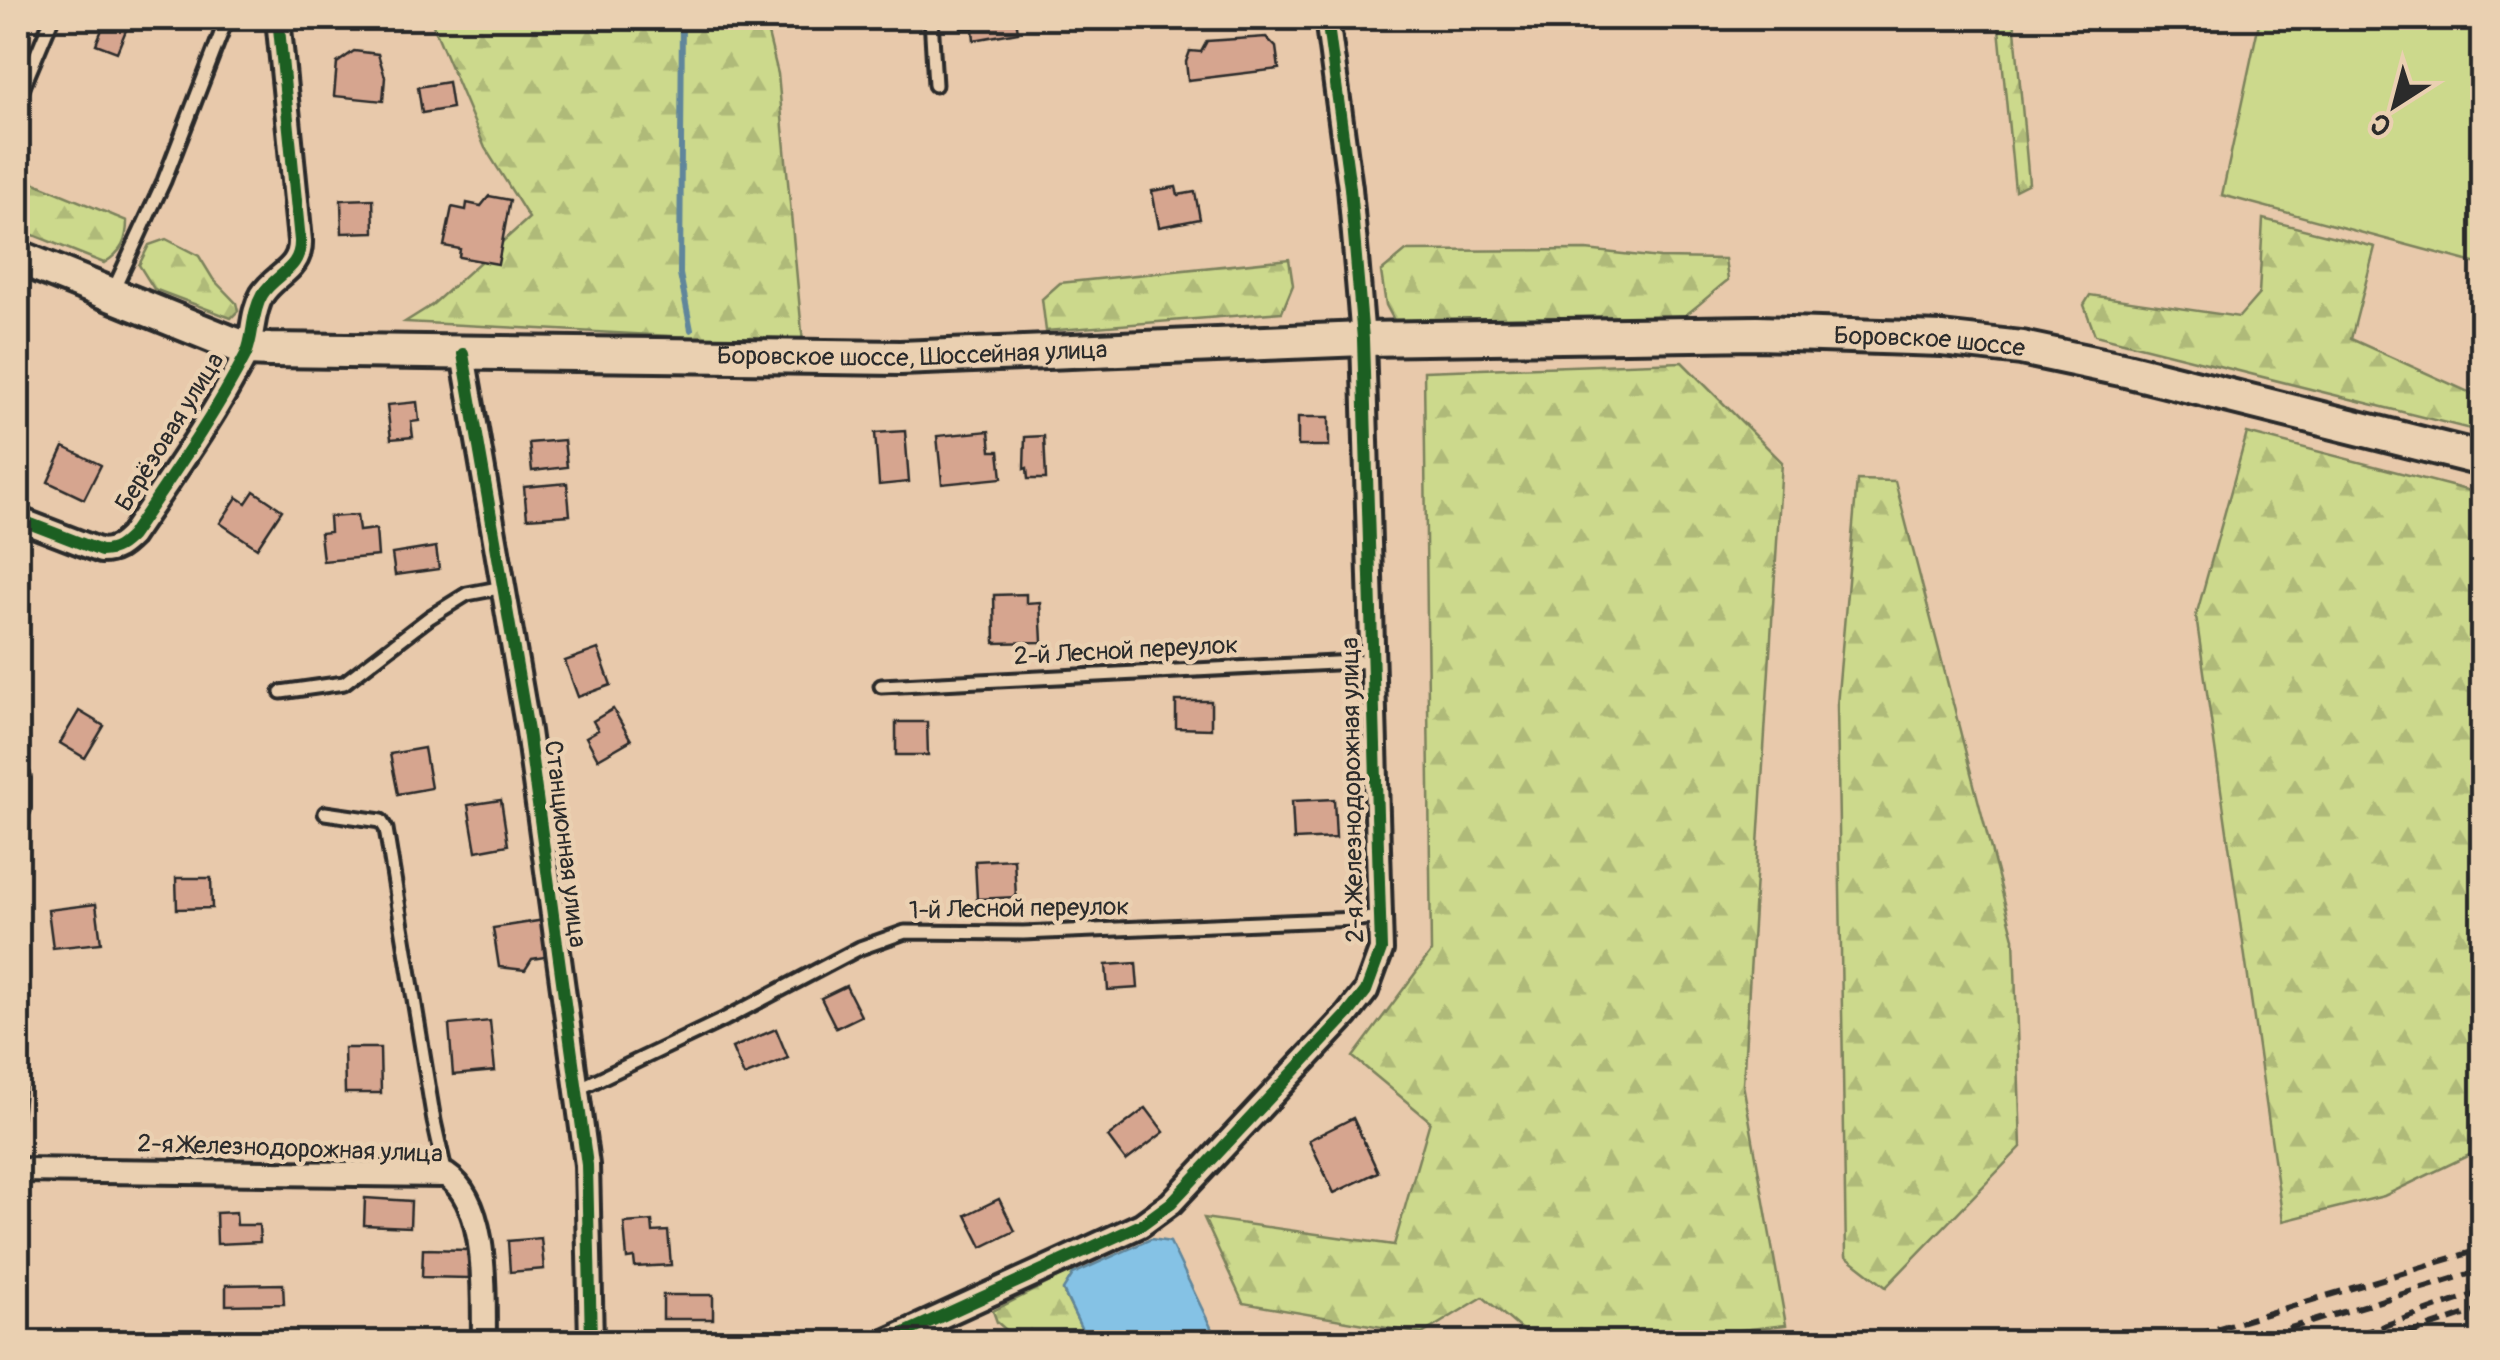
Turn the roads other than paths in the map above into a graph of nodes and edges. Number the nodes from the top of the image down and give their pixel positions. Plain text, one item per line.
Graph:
1 (52, 18) edge
2 (227, 18) edge
3 (278, 18) edge
4 (931, 18) edge
5 (1327, 18) edge
6 (934, 85) dead end
7 (18, 99) edge
8 (18, 257) edge
9 (112, 295) junction
10 (1363, 339) junction
11 (248, 348) junction
12 (463, 354) junction
13 (2482, 458) edge
14 (18, 519) edge
15 (504, 587) junction
16 (1374, 662) junction
17 (880, 686) dead end
18 (281, 692) dead end
19 (18, 780) edge
20 (18, 808) edge
21 (325, 813) dead end
22 (1380, 918) junction
23 (576, 1090) junction
24 (18, 1170) edge
25 (446, 1176) junction
26 (484, 1342) edge
27 (591, 1342) edge
28 (885, 1342) edge

1 - 7 lane
2 - 9 lane
3 - 11 street, Берёзовая улица
4 - 6 lane
5 - 10 street, 2-я Железнодорожная улица
8 - 9 main road
9 - 11 main road
10 - 12 main road, Боровское шоссе, Шоссейная улица
10 - 13 main road, Боровское шоссе
10 - 16 street, 2-я Железнодорожная улица
11 - 12 main road
11 - 14 street, Берёзовая улица
12 - 15 street, Станционная улица
15 - 18 lane
15 - 23 street, Станционная улица
16 - 17 lane, 2-й Лесной переулок
16 - 22 street, 2-я Железнодорожная улица
19 - 20 street
21 - 25 lane
22 - 23 lane, 1-й Лесной переулок
22 - 28 street, 2-я Железнодорожная улица
23 - 27 street, Станционная улица
24 - 25 street, 2-я Железнодорожная улица
25 - 26 street, 2-я Железнодорожная улица

